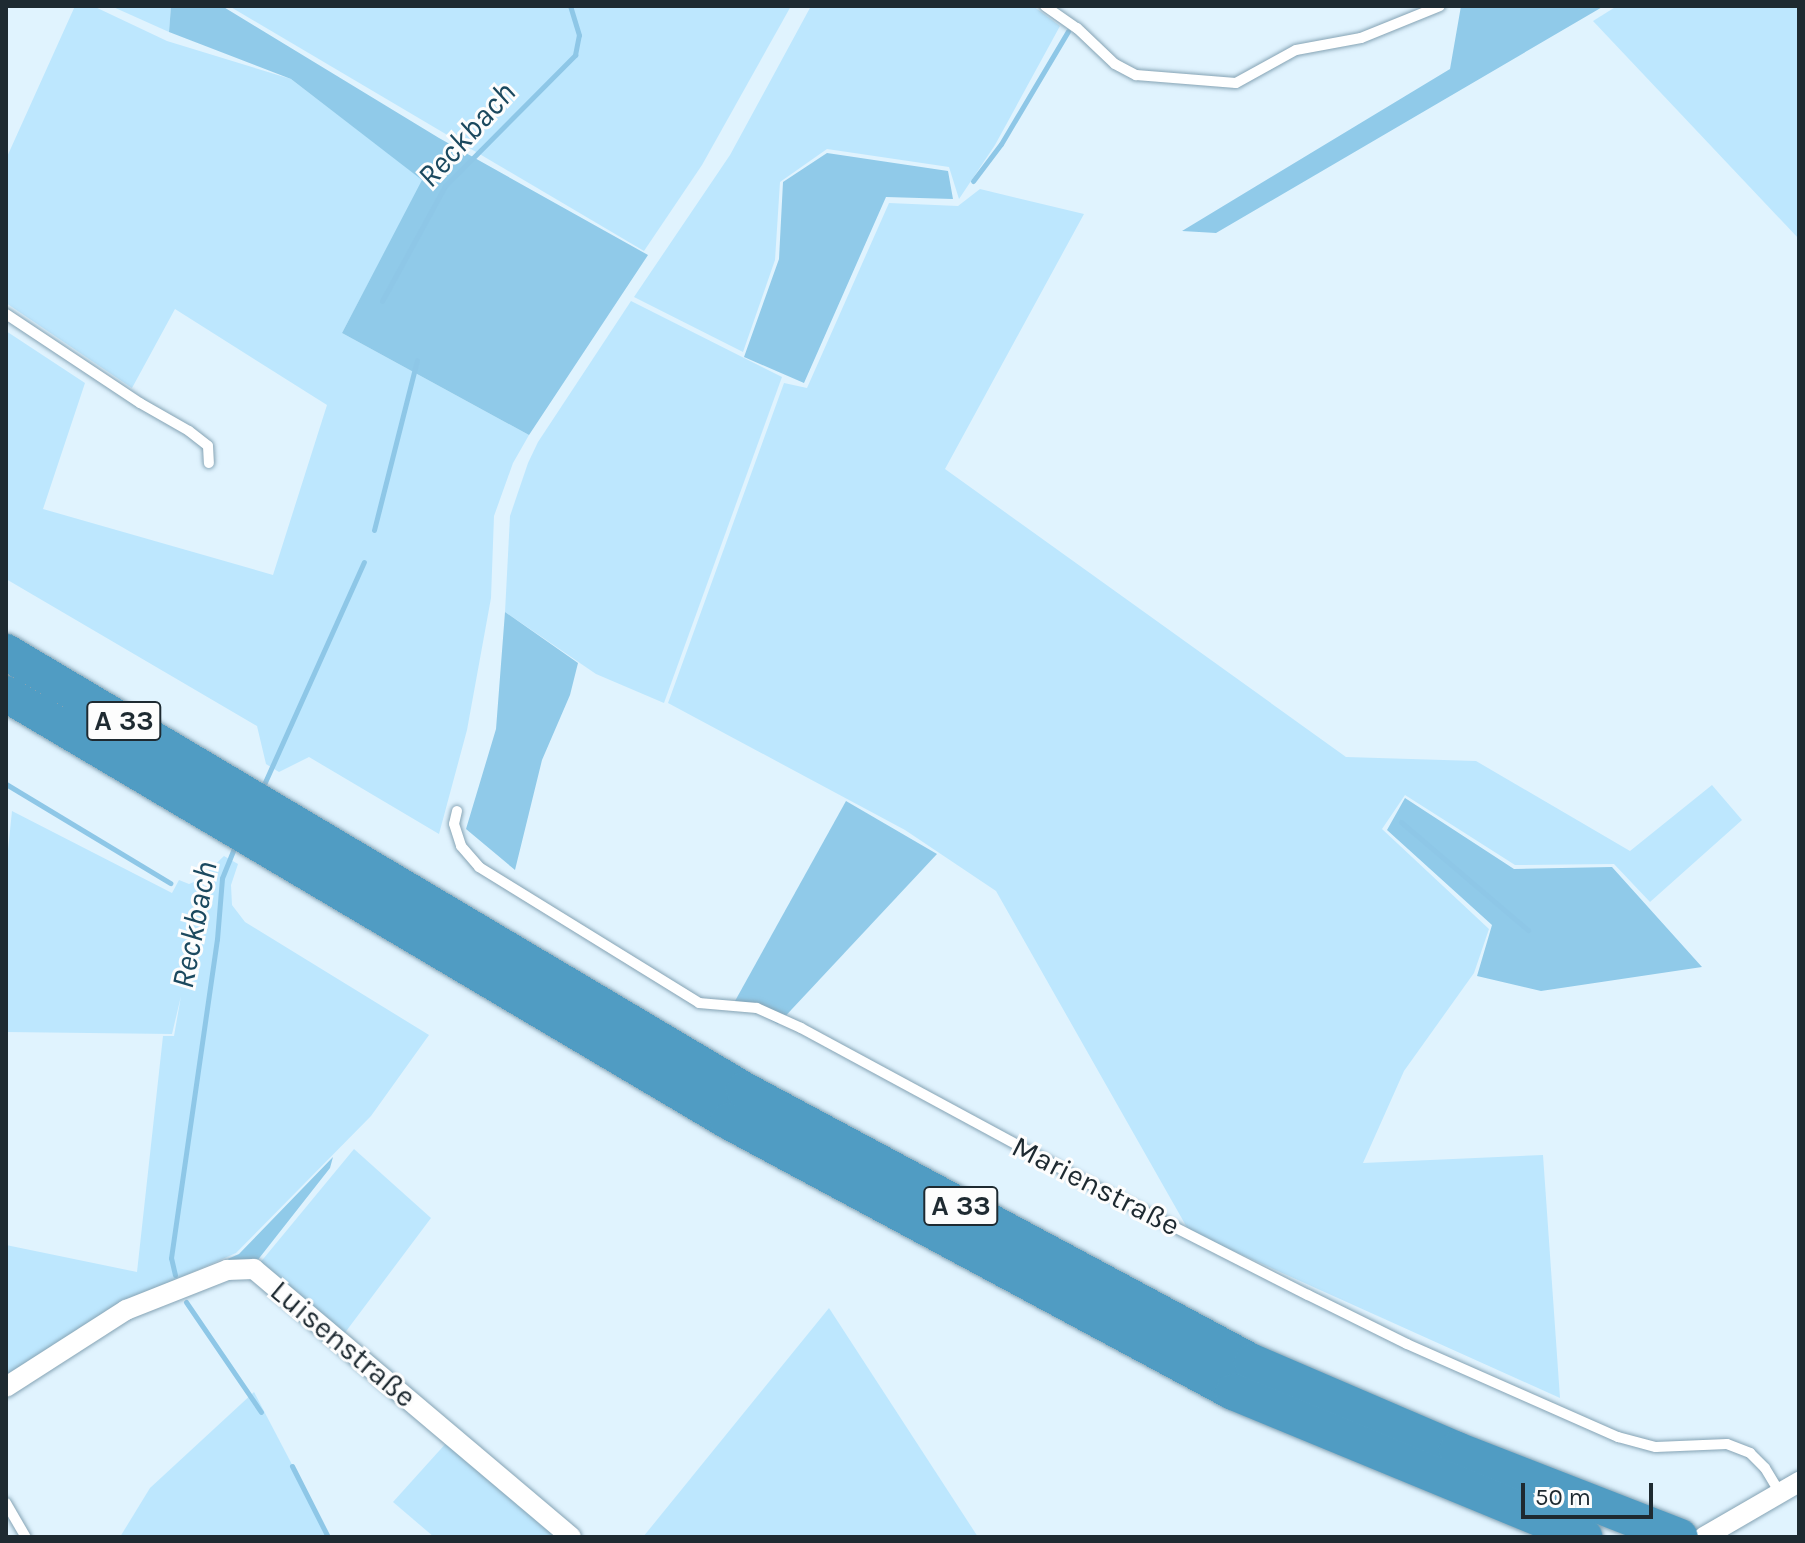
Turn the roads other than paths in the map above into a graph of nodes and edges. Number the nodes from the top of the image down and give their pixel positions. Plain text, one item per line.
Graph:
1 (1045, 6) edge
2 (1440, 6) edge
3 (6, 314) edge
4 (209, 463) dead end
5 (6, 652) edge
6 (6, 694) edge
7 (457, 811) dead end
8 (6, 1387) edge
9 (1799, 1482) edge
10 (1780, 1493) junction
11 (6, 1503) edge
12 (26, 1537) edge
13 (571, 1537) edge
14 (1584, 1537) edge
15 (1680, 1537) edge
16 (1704, 1537) edge

1 - 2 lane
3 - 4 lane
5 - 15 highway, A 33
6 - 14 highway, A 33
7 - 10 lane, Marienstraße
8 - 13 street, Luisenstraße
9 - 10 street
10 - 16 street
11 - 12 lane

